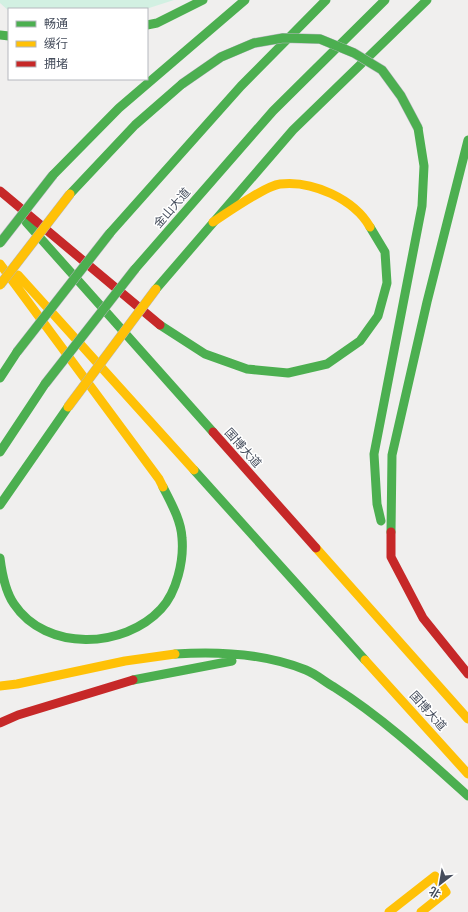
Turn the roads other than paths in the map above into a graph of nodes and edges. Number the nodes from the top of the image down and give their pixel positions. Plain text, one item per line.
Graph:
1 (203, 0) edge
2 (245, 0) edge
3 (326, 0) edge
4 (385, 0) edge
5 (427, 0) edge
6 (148, 25) edge
7 (468, 140) edge
8 (0, 192) edge
9 (213, 222) junction
10 (0, 242) edge
11 (0, 255) edge
12 (0, 264) edge
13 (0, 285) edge
14 (0, 378) edge
15 (0, 452) edge
16 (0, 505) edge
17 (0, 508) edge
18 (391, 556) junction
19 (0, 558) edge
20 (258, 656) junction
21 (468, 674) edge
22 (0, 686) edge
23 (468, 719) edge
24 (0, 723) edge
25 (468, 774) edge
26 (468, 796) edge
27 (389, 912) edge
28 (421, 912) edge

1 - 6 main road
2 - 10 main road, bridge
3 - 14 main road, bridge
4 - 15 main road, 金山大道, bridge
5 - 9 main road
7 - 18 main road
8 - 9 main road
8 - 23 main road, 国博大道
9 - 16 main road, bridge
11 - 25 main road, 国博大道
12 - 19 main road
13 - 18 main road, bridge
16 - 17 main road
18 - 21 main road
20 - 22 main road
20 - 24 main road
20 - 26 main road
27 - 28 main road

